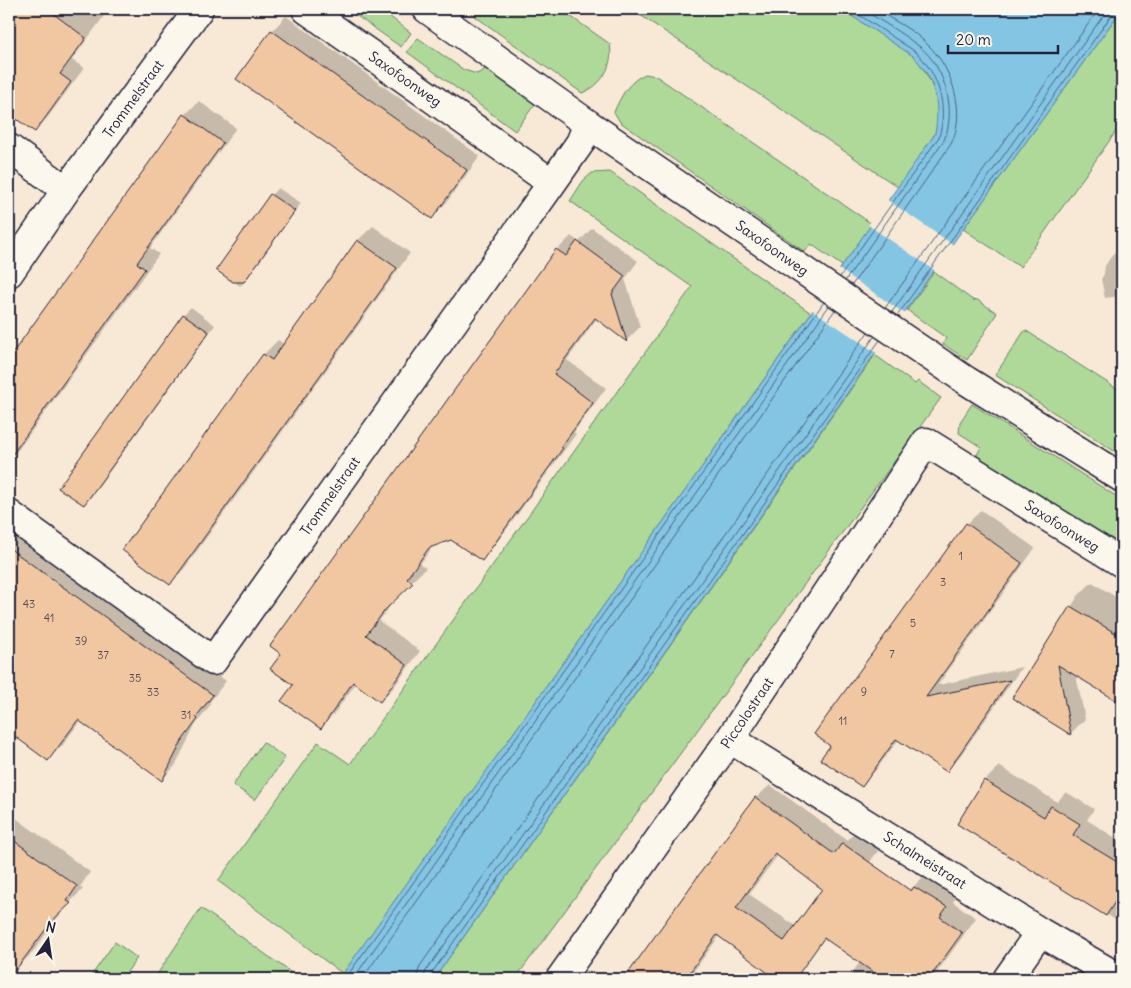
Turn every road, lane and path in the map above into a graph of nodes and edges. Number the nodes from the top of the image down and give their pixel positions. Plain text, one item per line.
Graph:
1 (199, 9) edge
2 (306, 9) edge
3 (428, 9) edge
4 (588, 124) junction
5 (9, 148) edge
6 (552, 183) junction
7 (66, 190) junction
8 (9, 273) edge
9 (926, 442) joint
10 (1122, 478) edge
11 (9, 514) edge
12 (1122, 563) edge
13 (730, 738) junction
14 (1040, 932) junction
15 (560, 979) edge
16 (1007, 979) edge
17 (1121, 979) edge

1 - 7 street, Trommelstraat
2 - 6 street, Saxofoonweg
3 - 4 street, Saxofoonweg
4 - 6 street, Trommelstraat
4 - 10 street, Saxofoonweg
5 - 7 street
6 - 11 street, Trommelstraat
7 - 8 street, Trommelstraat
9 - 12 street, Saxofoonweg
9 - 13 street, Piccolostraat
13 - 14 street, Schalmeistraat
13 - 15 street, Piccolostraat
14 - 16 street
14 - 17 street, Schalmeistraat

